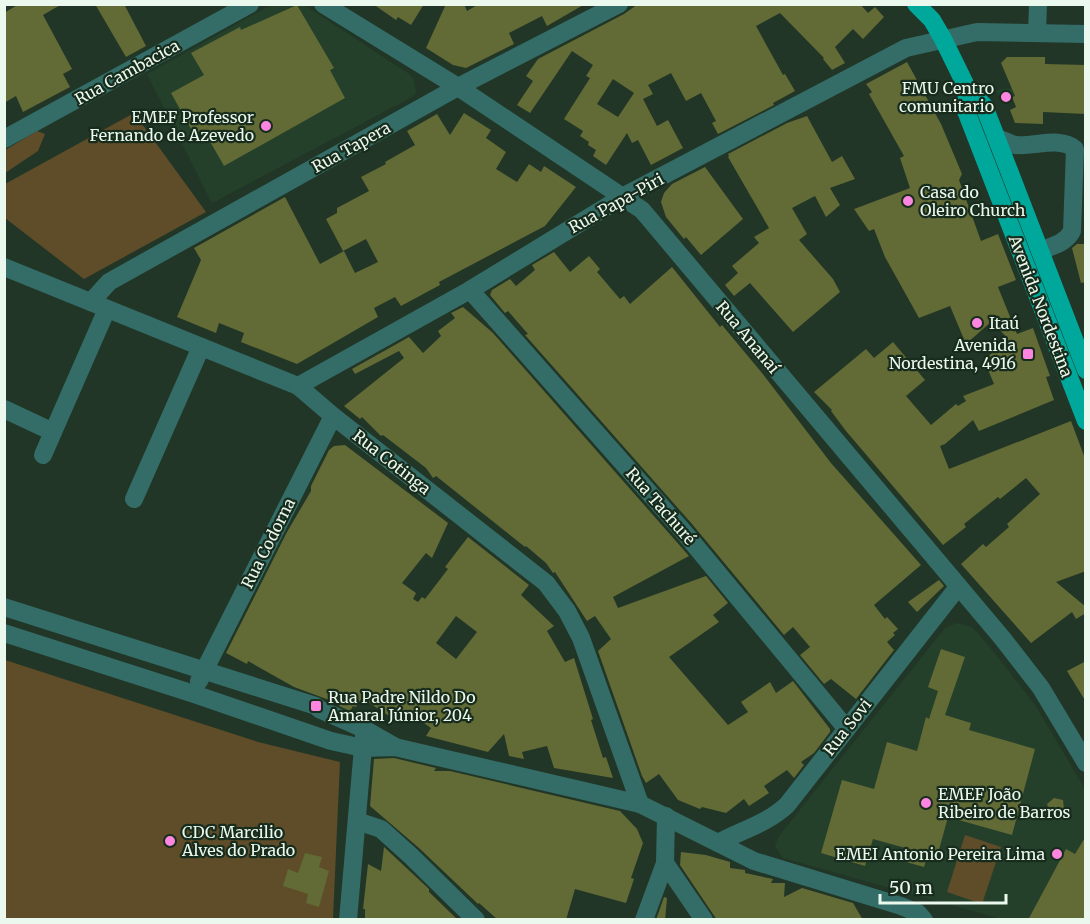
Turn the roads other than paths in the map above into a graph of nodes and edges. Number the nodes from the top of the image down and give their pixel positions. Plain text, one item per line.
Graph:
1 (250, 4) edge
2 (323, 4) edge
3 (619, 4) edge
4 (916, 4) edge
5 (1038, 4) edge
6 (1037, 32) junction
7 (1086, 34) edge
8 (944, 39) junction
9 (458, 87) junction
10 (967, 88) junction
11 (997, 138) junction
12 (4, 139) edge
13 (624, 196) junction
14 (1040, 251) junction
15 (4, 267) edge
16 (470, 290) junction
17 (99, 305) junction
18 (201, 347) junction
19 (1086, 370) edge
20 (298, 386) junction
21 (4, 409) edge
22 (333, 416) junction
23 (1086, 421) edge
24 (53, 432) junction
25 (43, 455) dead end
26 (134, 499) dead end
27 (958, 587) junction
28 (4, 607) edge
29 (4, 633) edge
30 (203, 671) junction
31 (194, 694) junction
32 (846, 728) junction
33 (364, 739) junction
34 (1086, 762) edge
35 (640, 804) junction
36 (666, 816) junction
37 (357, 821) junction
38 (718, 843) junction
39 (665, 863) junction
40 (348, 920) edge
41 (476, 920) edge
42 (644, 920) edge
43 (704, 920) edge
44 (924, 920) edge

1 - 12 street, Rua Cambacica
2 - 9 street, Rua Ananaí
3 - 9 street, Rua Tapera
4 - 8 main road, Avenida Nordestina
5 - 6 street
6 - 7 street, Rua Papa-Piri
6 - 8 street, Rua Papa-Piri
8 - 10 main road, Avenida Nordestina
8 - 13 street, Rua Papa-Piri
9 - 13 street, Rua Ananaí
9 - 17 street, Rua Tapera
10 - 11 main road, Avenida Nordestina
10 - 23 main road, Avenida Nordestina
11 - 14 main road, Avenida Nordestina
11 - 14 street
13 - 16 street, Rua Papa-Piri
13 - 27 street, Rua Ananaí
14 - 19 main road, Avenida Nordestina
15 - 17 street, Rua Cotinga
16 - 20 street, Rua Papa-Piri
16 - 32 street, Rua Tachuré
17 - 18 street, Rua Cotinga
17 - 24 street
18 - 20 street, Rua Cotinga
18 - 26 street
20 - 22 street, Rua Cotinga
21 - 24 street
22 - 30 street, Rua Codorna
22 - 35 street, Rua Cotinga
24 - 25 street
27 - 32 street, Rua Sovi
27 - 34 street, Rua Ananaí
28 - 30 street
29 - 31 street
30 - 31 street, Rua Codorna
30 - 33 street
31 - 33 street
32 - 38 street, Rua Sovi
33 - 35 street
33 - 37 street
35 - 36 street
36 - 38 street
36 - 39 street
37 - 40 street
37 - 41 street
38 - 44 street
39 - 42 street
39 - 43 street

